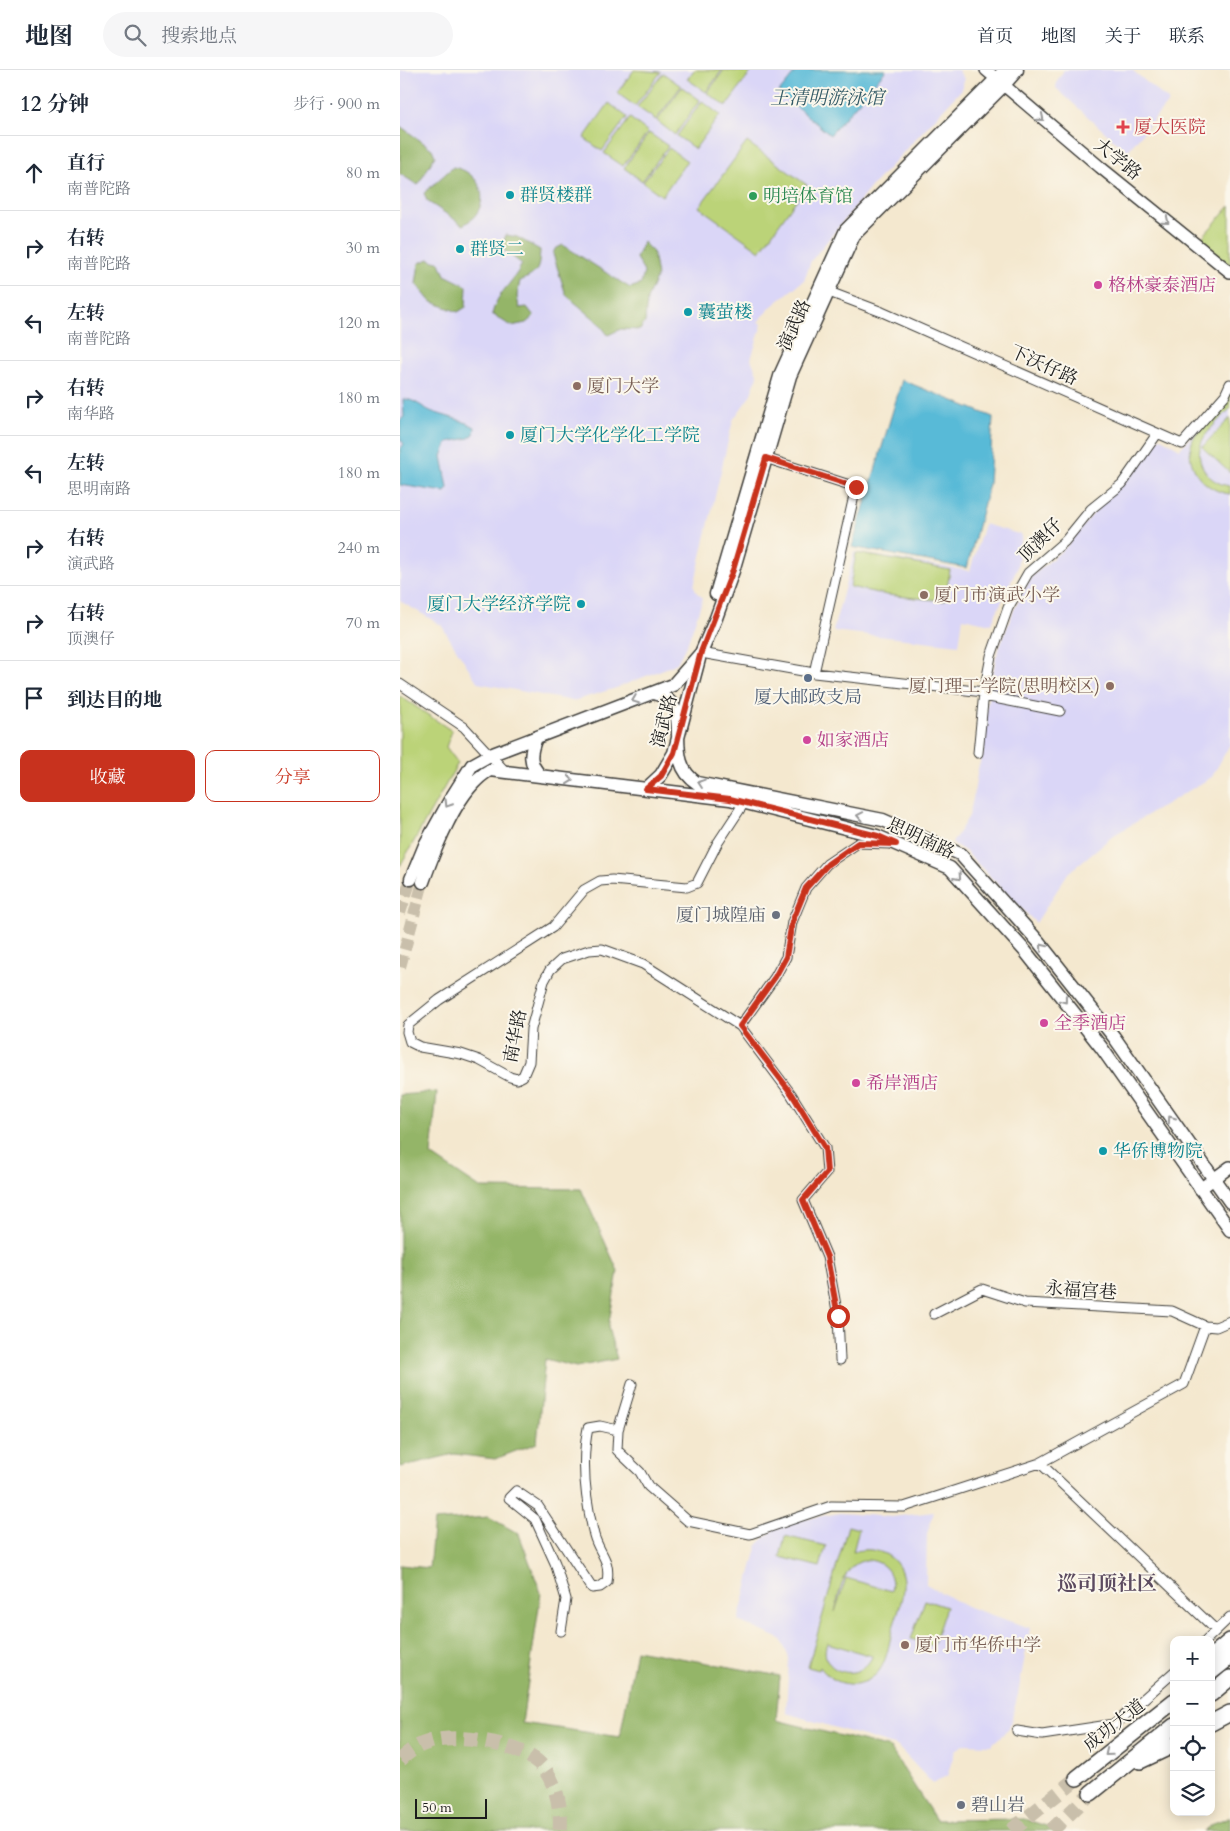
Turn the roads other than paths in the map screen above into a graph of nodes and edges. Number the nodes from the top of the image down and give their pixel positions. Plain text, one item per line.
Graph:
1 (986, 70) edge
2 (1017, 70) edge
3 (1002, 79) edge
4 (1230, 272) edge
5 (824, 290) junction
6 (1230, 384) edge
7 (1157, 434) junction
8 (762, 457) junction
9 (701, 652) junction
10 (814, 673) junction
11 (400, 684) edge
12 (653, 693) junction
13 (984, 694) junction
14 (1060, 711) dead end
15 (536, 738) junction
16 (679, 739) junction
17 (978, 753) dead end
18 (490, 755) junction
19 (504, 770) junction
20 (541, 776) junction
21 (646, 789) junction
22 (744, 803) junction
23 (896, 844) junction
24 (740, 1026) junction
25 (1230, 1167) edge
26 (1213, 1179) junction
27 (1200, 1189) junction
28 (1230, 1202) edge
29 (1230, 1230) edge
30 (934, 1314) dead end
31 (1230, 1321) edge
32 (1205, 1326) junction
33 (840, 1360) dead end
34 (632, 1384) dead end
35 (618, 1430) junction
36 (1040, 1463) junction
37 (1230, 1617) edge
38 (561, 1630) dead end
39 (1216, 1630) junction
40 (1210, 1636) edge
41 (1230, 1641) edge
42 (1215, 1654) edge
43 (1230, 1657) edge
44 (1215, 1669) edge
45 (1170, 1676) edge
46 (1230, 1678) edge
47 (1215, 1691) edge
48 (1170, 1693) edge
49 (1170, 1704) edge
50 (1230, 1713) edge
51 (1215, 1721) edge
52 (1170, 1729) edge
53 (1017, 1731) dead end
54 (1129, 1735) junction
55 (1170, 1747) edge
56 (1125, 1767) junction
57 (1078, 1778) tunnel mouth
58 (1091, 1793) tunnel mouth

1 - 3 street, 大学路
2 - 3 main road, 演武路
3 -> 4 street, 大学路
3 - 5 main road, 演武路
5 - 7 street, 下沃仔路
5 - 8 main road, 演武路
6 - 7 street, 下沃仔路
7 - 13 street, 顶澳仔
8 - 9 main road, 演武路
8 - 10 street
9 - 10 street
9 - 12 main road
9 - 16 main road, 演武路
10 - 13 street
11 - 18 street
12 -> 15 main road
12 - 16 main road
13 - 14 street
13 - 17 street, 顶澳仔
15 - 18 main road
15 - 20 main road
16 - 21 main road, 演武路
26 -> 16 main road, 思明南路
18 - 19 street
18 -> 19 main road
19 - 20 main road, 思明南路
20 -> 21 main road, 思明南路
21 - 22 main road, 思明南路
22 - 23 main road, 思明南路
22 - 24 street, 南华路
23 - 24 street
23 -> 27 main road, 思明南路
24 - 33 street
25 - 26 street
26 - 27 street
26 - 28 main road, 思明南路
27 - 29 main road, 思明南路
30 - 32 street, 永福宫巷
31 - 32 street
32 - 36 street
34 - 35 street
35 - 36 street
35 - 38 street
36 - 39 street
37 - 39 street
39 - 40 street
41 - 42 highway
43 - 44 highway
45 - 53 street
46 - 47 highway
48 - 54 highway
49 - 54 highway, 成功大道
50 - 51 highway
52 - 56 highway
54 -> 57 highway, 成功大道
55 - 56 highway
56 - 58 highway

